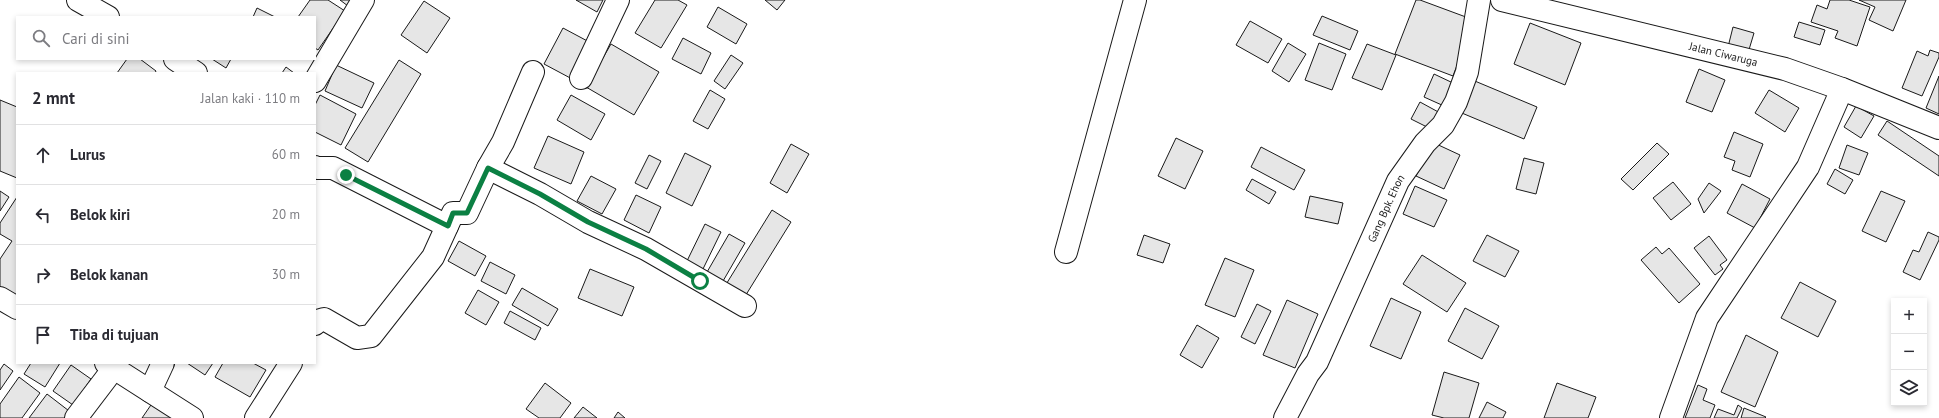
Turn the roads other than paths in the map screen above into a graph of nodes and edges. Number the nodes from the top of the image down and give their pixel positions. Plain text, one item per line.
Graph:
1 (78, 0) edge
2 (363, 0) edge
3 (618, 0) edge
4 (1134, 0) edge
5 (1479, 0) edge
6 (1502, 0) edge
7 (106, 16) edge
8 (176, 60) edge
9 (194, 72) edge
10 (533, 72) dead end
11 (581, 78) dead end
12 (316, 79) edge
13 (1842, 89) junction
14 (1939, 128) edge
15 (316, 168) edge
16 (488, 168) junction
17 (448, 226) junction
18 (1066, 252) dead end
19 (0, 298) edge
20 (745, 306) dead end
21 (16, 307) edge
22 (316, 322) edge
23 (163, 364) edge
24 (290, 364) edge
25 (110, 365) edge
26 (150, 391) junction
27 (76, 418) edge
28 (192, 418) edge
29 (256, 418) edge
30 (1285, 418) edge
31 (1671, 418) edge

1 - 7 street
2 - 12 street
3 - 11 street
4 - 18 street
5 - 30 street, Gang Bpk. Ehon
6 - 13 street, Jalan Ciwaruga
8 - 9 street
10 - 16 street
13 - 14 street, Jalan Ciwaruga
13 - 31 street
15 - 17 street
16 - 17 street
16 - 20 street
17 - 22 street
19 - 21 street
23 - 26 street
24 - 29 street
25 - 26 street
25 - 27 street
26 - 28 street

